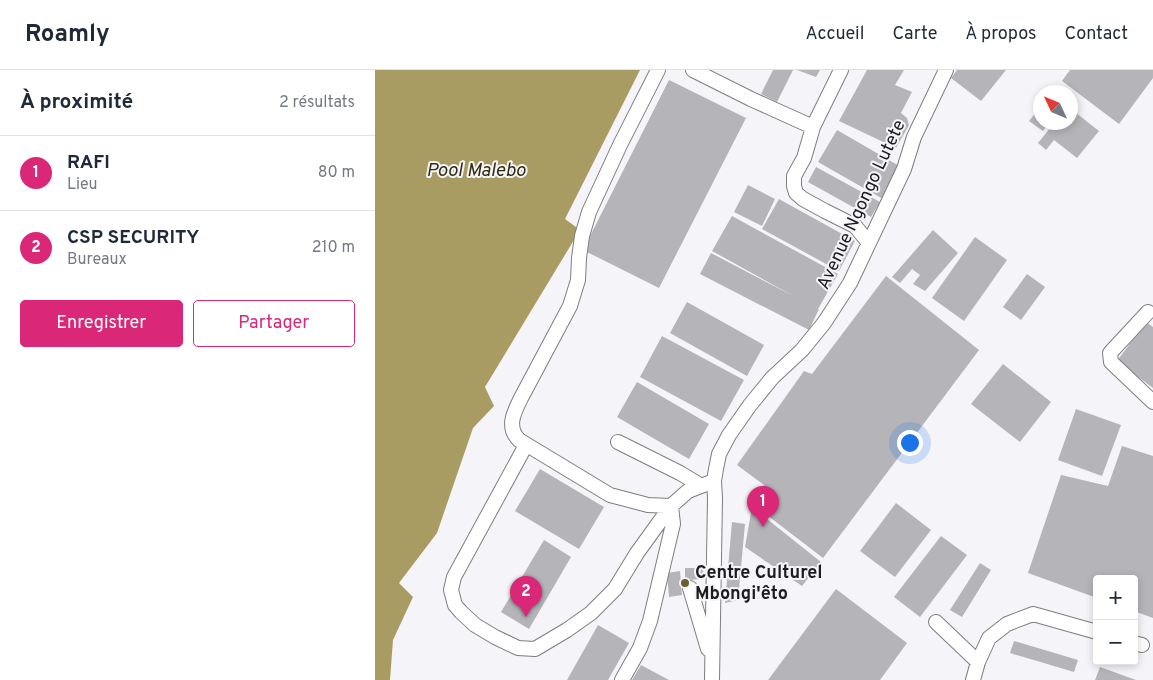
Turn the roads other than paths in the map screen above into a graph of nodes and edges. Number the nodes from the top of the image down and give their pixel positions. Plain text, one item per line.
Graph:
1 (659, 70) edge
2 (693, 70) edge
3 (841, 70) edge
4 (946, 70) edge
5 (813, 127) junction
6 (869, 243) junction
7 (1148, 312) dead end
8 (1153, 402) edge
9 (618, 442) dead end
10 (526, 445) junction
11 (714, 481) junction
12 (700, 485) junction
13 (671, 506) junction
14 (690, 588) dead end
15 (936, 622) dead end
16 (1093, 631) edge
17 (979, 662) junction
18 (713, 664) junction
19 (622, 680) edge
20 (712, 680) edge
21 (973, 680) edge

1 - 10 street
2 - 5 street
3 - 5 street
4 - 6 street, Avenue Ngongo Lutete
5 - 6 street
6 - 11 street, Avenue Ngongo Lutete
7 - 8 street
9 - 12 street
10 - 13 street
10 - 13 street
11 - 12 street
11 - 18 street, Avenue Ngongo Lutete
12 - 13 street
13 - 19 street
14 - 18 street
15 - 17 street
16 - 17 street
17 - 21 street
18 - 20 street, Avenue Ngongo Lutete

